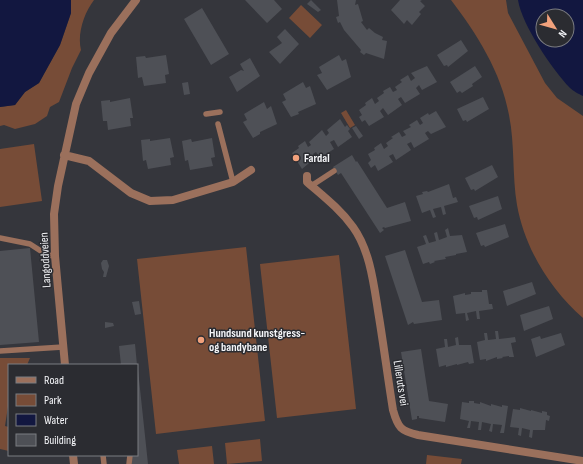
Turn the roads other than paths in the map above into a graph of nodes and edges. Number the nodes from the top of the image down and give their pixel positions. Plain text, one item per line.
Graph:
1 (136, 0) edge
2 (220, 112) dead end
3 (206, 114) dead end
4 (218, 124) dead end
5 (64, 155) junction
6 (251, 170) dead end
7 (334, 171) dead end
8 (307, 176) dead end
9 (233, 182) junction
10 (311, 186) junction
11 (0, 238) edge
12 (56, 256) junction
13 (63, 347) junction
14 (0, 351) edge
15 (65, 364) edge
16 (583, 461) edge

1 - 5 street, Langoddveien
2 - 3 lane
4 - 9 lane
5 - 9 street
5 - 12 street, Langoddveien
6 - 9 street
7 - 10 lane
8 - 10 street, Lilleruts vei
10 - 16 street, Lilleruts vei
11 - 12 lane
12 - 13 street, Langoddveien
13 - 14 lane
13 - 15 street, Langoddveien

